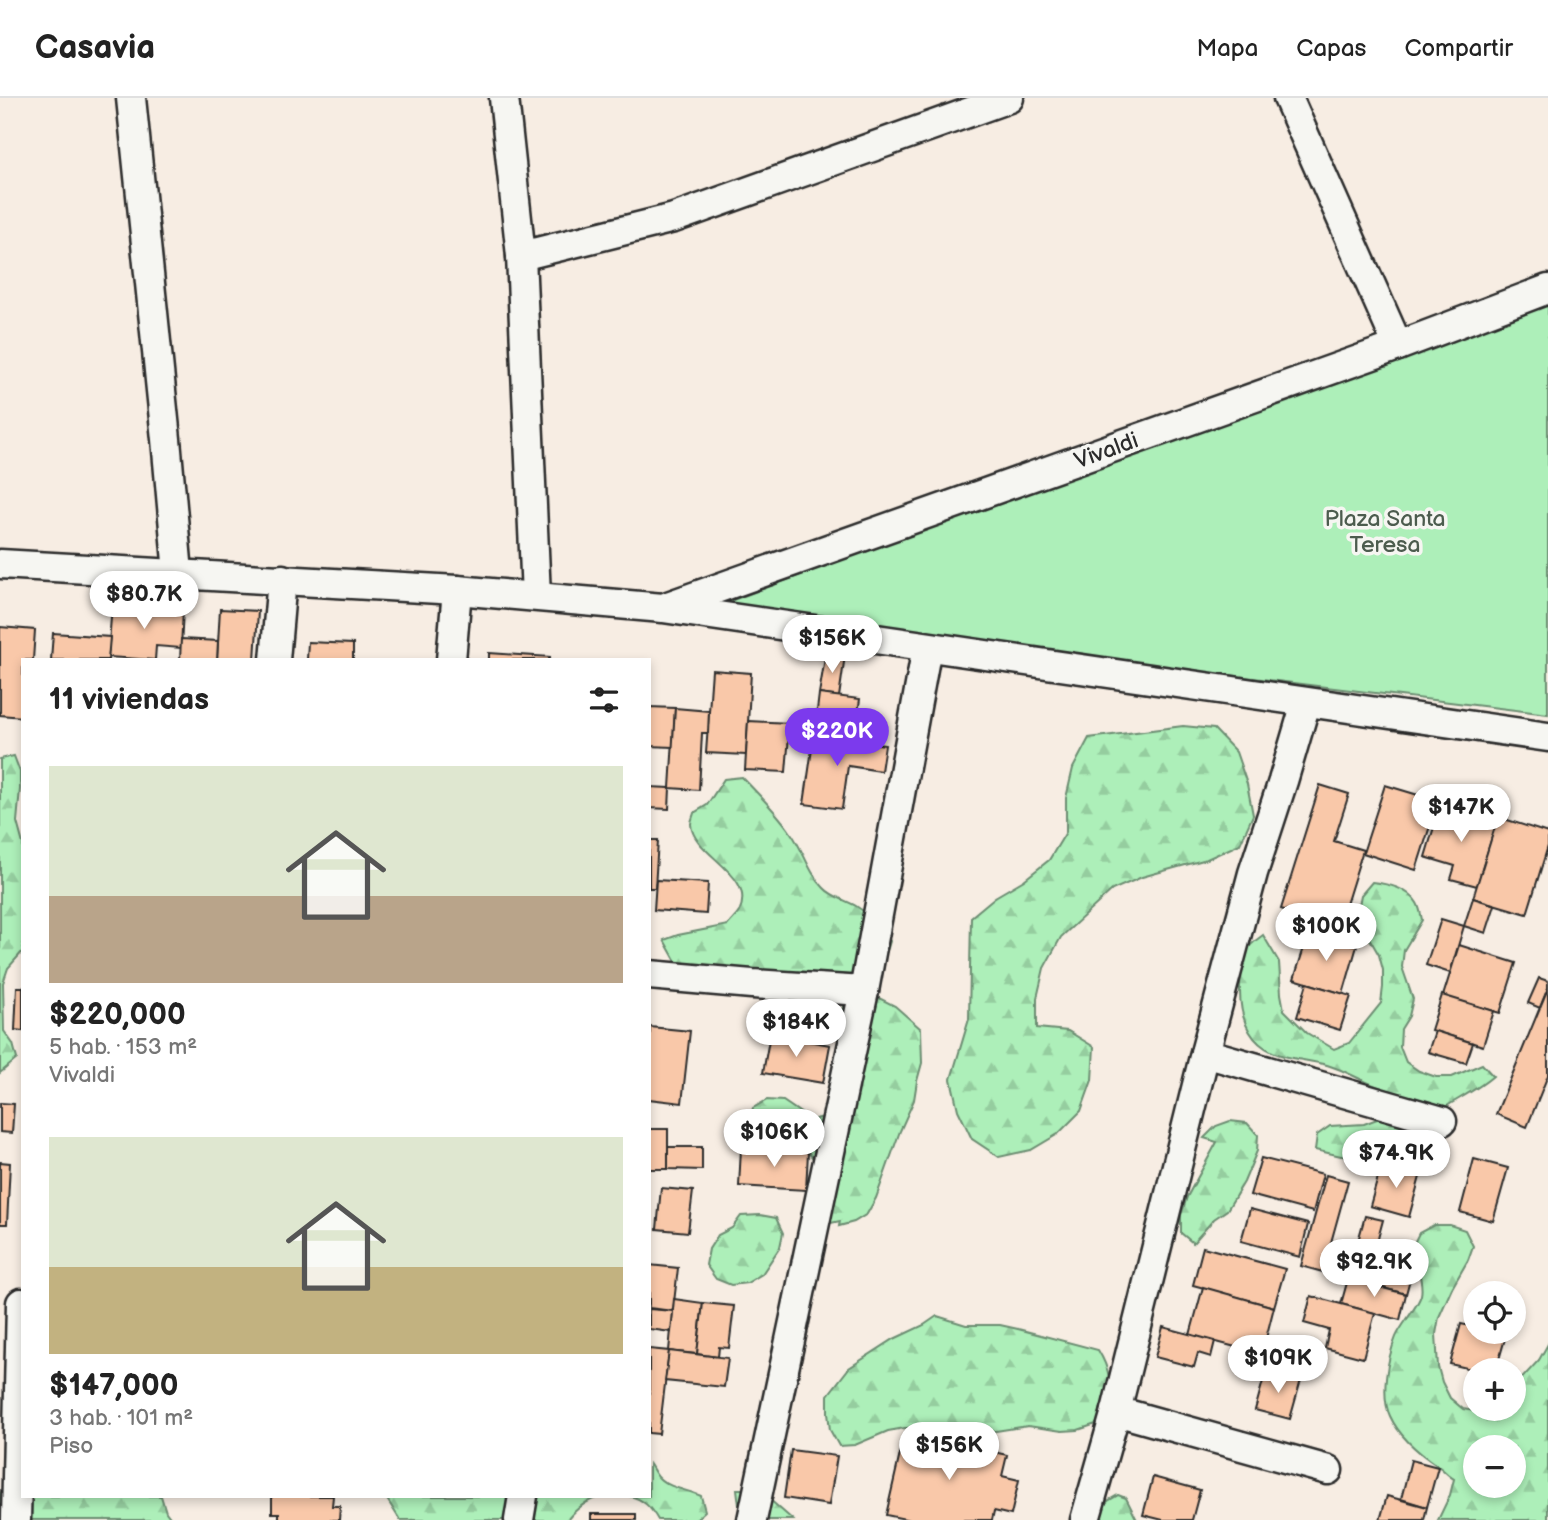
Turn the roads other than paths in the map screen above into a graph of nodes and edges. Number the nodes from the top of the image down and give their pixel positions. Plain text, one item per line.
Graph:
1 (131, 98) edge
2 (504, 98) edge
3 (1009, 98) edge
4 (1287, 98) edge
5 (521, 256) junction
6 (1548, 289) edge
7 (1398, 346) junction
8 (0, 564) edge
9 (178, 573) junction
10 (282, 579) junction
11 (457, 590) junction
12 (536, 596) junction
13 (663, 608) junction
14 (928, 647) junction
15 (275, 658) edge
16 (451, 658) edge
17 (1306, 703) junction
18 (1548, 737) edge
19 (651, 975) edge
20 (864, 991) junction
21 (1205, 1053) junction
22 (1442, 1121) dead end
23 (15, 1302) edge
24 (1116, 1411) junction
25 (1328, 1470) dead end
26 (523, 1498) edge
27 (16, 1520) edge
28 (519, 1520) edge
29 (752, 1520) edge
30 (1085, 1520) edge

1 - 9 street
2 - 5 street
3 - 5 street
4 - 7 street
5 - 12 street
6 - 7 street, Vivaldi
7 - 13 street, Vivaldi
8 - 9 street
9 - 10 street
10 - 11 street
10 - 15 street
11 - 12 street
11 - 16 street
12 - 13 street
13 - 14 street
14 - 17 street
14 - 20 street
17 - 18 street
17 - 21 street
19 - 20 street
20 - 29 street
21 - 22 street
21 - 24 street
23 - 27 street
24 - 25 street
24 - 30 street
26 - 28 street

